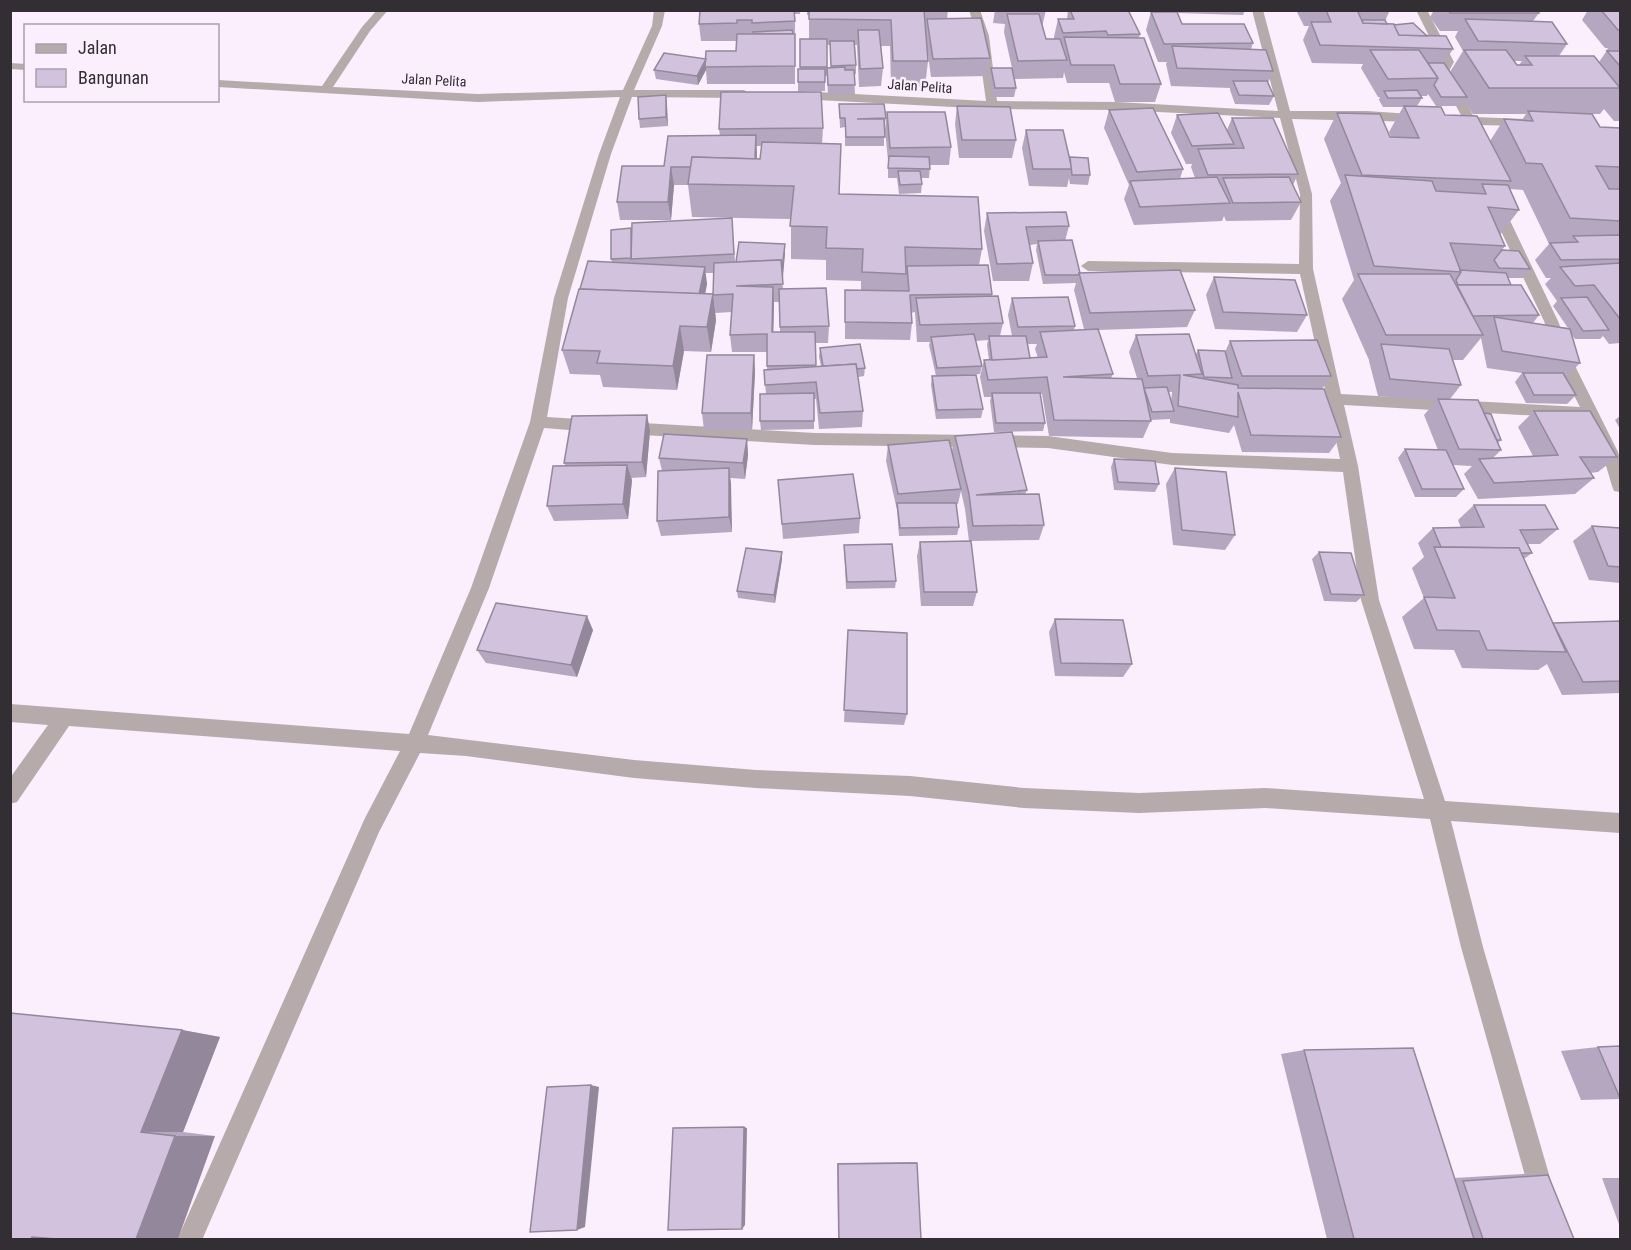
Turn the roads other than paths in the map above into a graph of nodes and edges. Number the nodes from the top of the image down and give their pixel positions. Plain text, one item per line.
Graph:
1 (383, 10) edge
2 (660, 10) edge
3 (974, 10) edge
4 (1257, 10) edge
5 (1420, 10) edge
6 (219, 84) edge
7 (326, 89) junction
8 (627, 93) junction
9 (753, 94) edge
10 (787, 94) edge
11 (992, 105) junction
12 (1287, 116) junction
13 (1470, 121) junction
14 (1535, 123) edge
15 (1468, 148) edge
16 (1490, 193) edge
17 (1088, 266) dead end
18 (1306, 269) junction
19 (1336, 399) junction
20 (1590, 413) junction
21 (537, 422) junction
22 (1350, 466) junction
23 (1620, 486) edge
24 (10, 713) edge
25 (64, 718) junction
26 (415, 743) junction
27 (10, 795) edge
28 (1438, 811) junction
29 (1620, 823) edge
30 (189, 1239) edge
31 (1556, 1239) edge

1 - 7 street
2 - 8 street
3 - 11 street
4 - 12 street
5 - 13 street
6 - 7 street, Jalan Pelita
7 - 8 street, Jalan Pelita
8 - 9 street, Jalan Pelita
8 - 21 street
10 - 11 street, Jalan Pelita
11 - 12 street, Jalan Pelita
12 - 13 street, Jalan Pelita
12 - 18 street
13 - 14 street, Jalan Pelita
13 - 15 street
16 - 20 street
17 - 18 street
18 - 19 street
19 - 20 street
19 - 22 street
20 - 23 street
21 - 22 street
21 - 26 street
22 - 28 street
24 - 25 street
25 - 26 street
25 - 27 street
26 - 28 street
26 - 30 street
28 - 29 street
28 - 31 street

